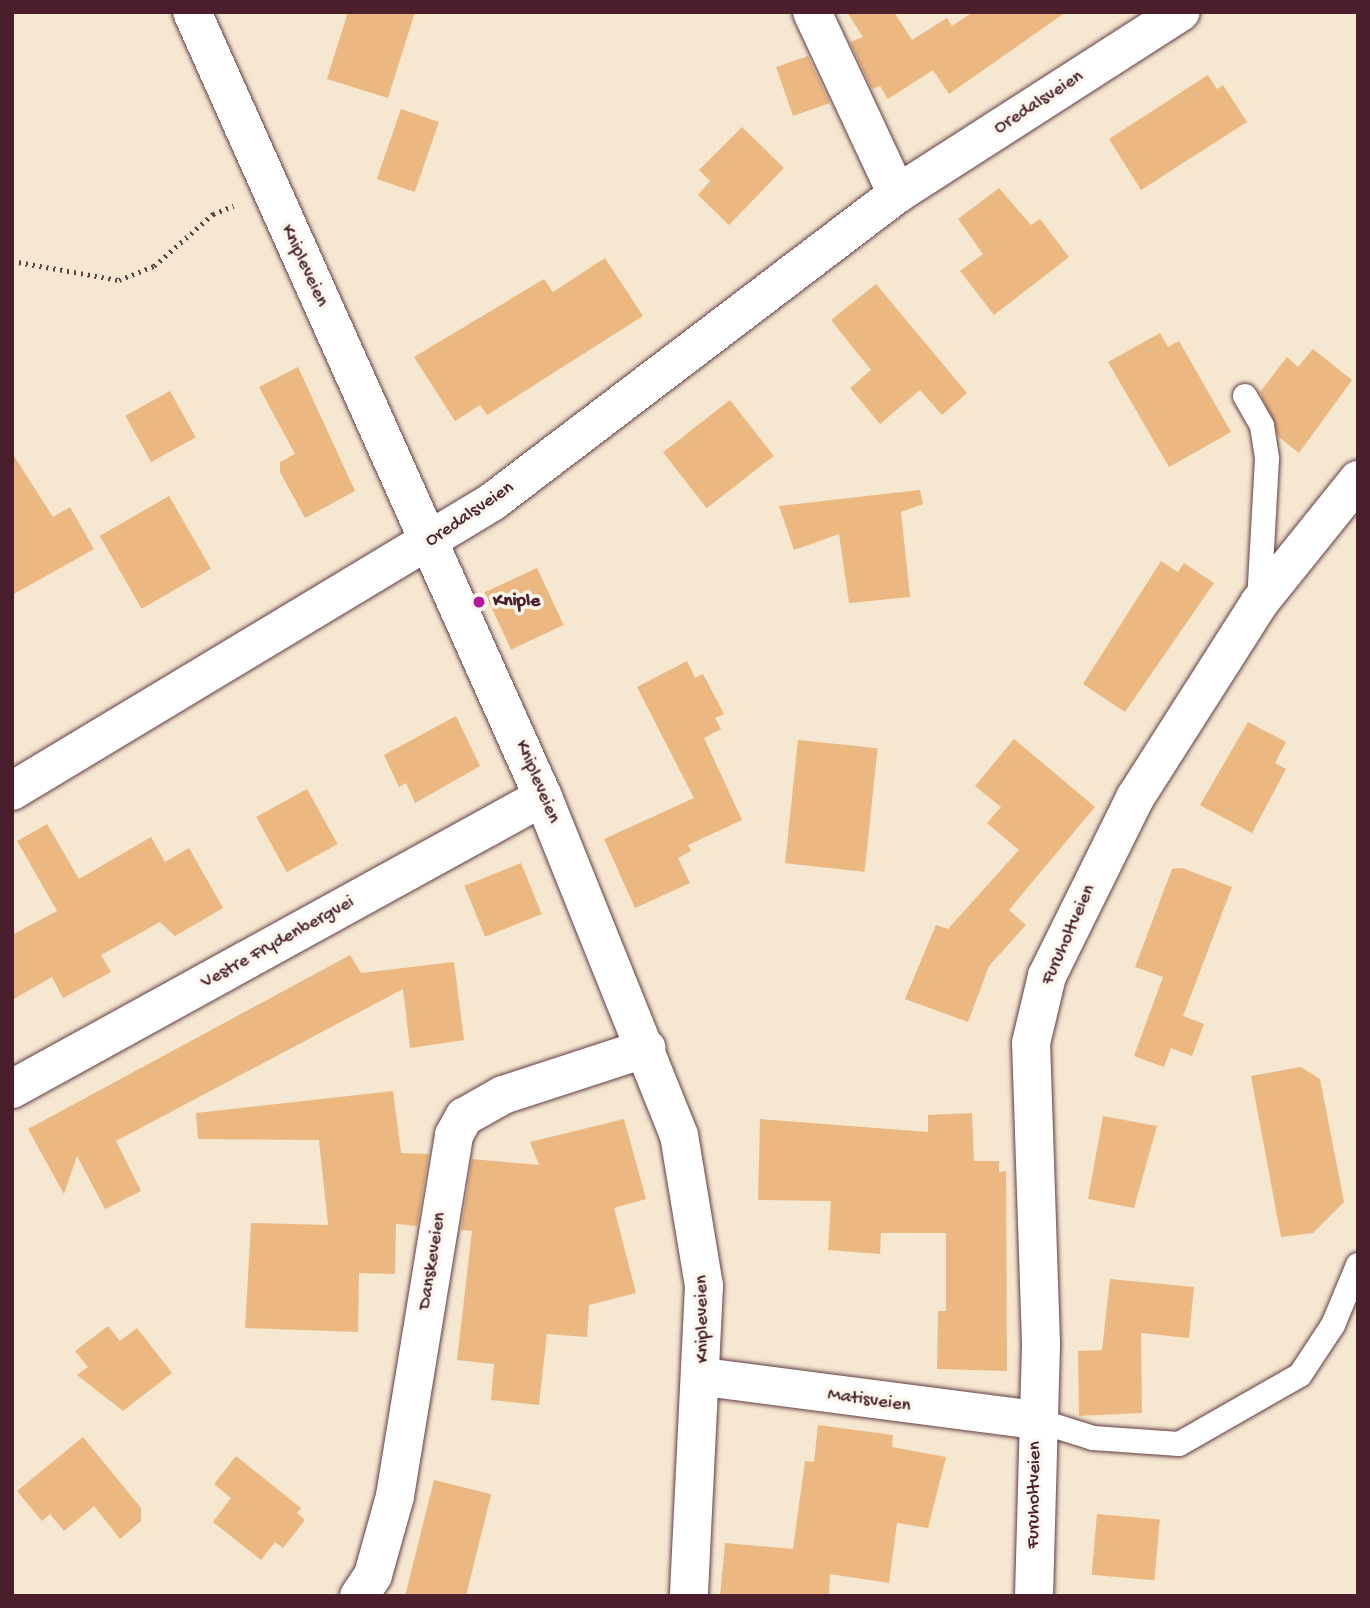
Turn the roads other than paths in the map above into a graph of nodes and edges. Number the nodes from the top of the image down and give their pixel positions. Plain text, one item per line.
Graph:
1 (192, 12) edge
2 (813, 12) edge
3 (1181, 12) edge
4 (897, 194) junction
5 (1245, 396) dead end
6 (1358, 480) edge
7 (432, 541) junction
8 (1259, 603) junction
9 (12, 791) edge
10 (543, 797) junction
11 (647, 1048) junction
12 (12, 1089) edge
13 (1358, 1265) edge
14 (704, 1377) junction
15 (1036, 1420) junction
16 (359, 1596) edge
17 (689, 1596) edge
18 (1034, 1596) edge

1 - 7 street, Knipleveien
2 - 4 street
3 - 4 street, Oredalsveien
4 - 7 street, Oredalsveien
5 - 8 lane
6 - 8 street, Furuholtveien
7 - 9 street, Oredalsveien
7 - 10 street, Knipleveien
8 - 15 street, Furuholtveien
10 - 11 street, Knipleveien
10 - 12 street, Vestre Frydenbergvei
11 - 14 street, Knipleveien
11 - 16 street, Danskeveien
13 - 15 lane
14 - 15 street, Matisveien
14 - 17 street, Knipleveien
15 - 18 street, Furuholtveien

